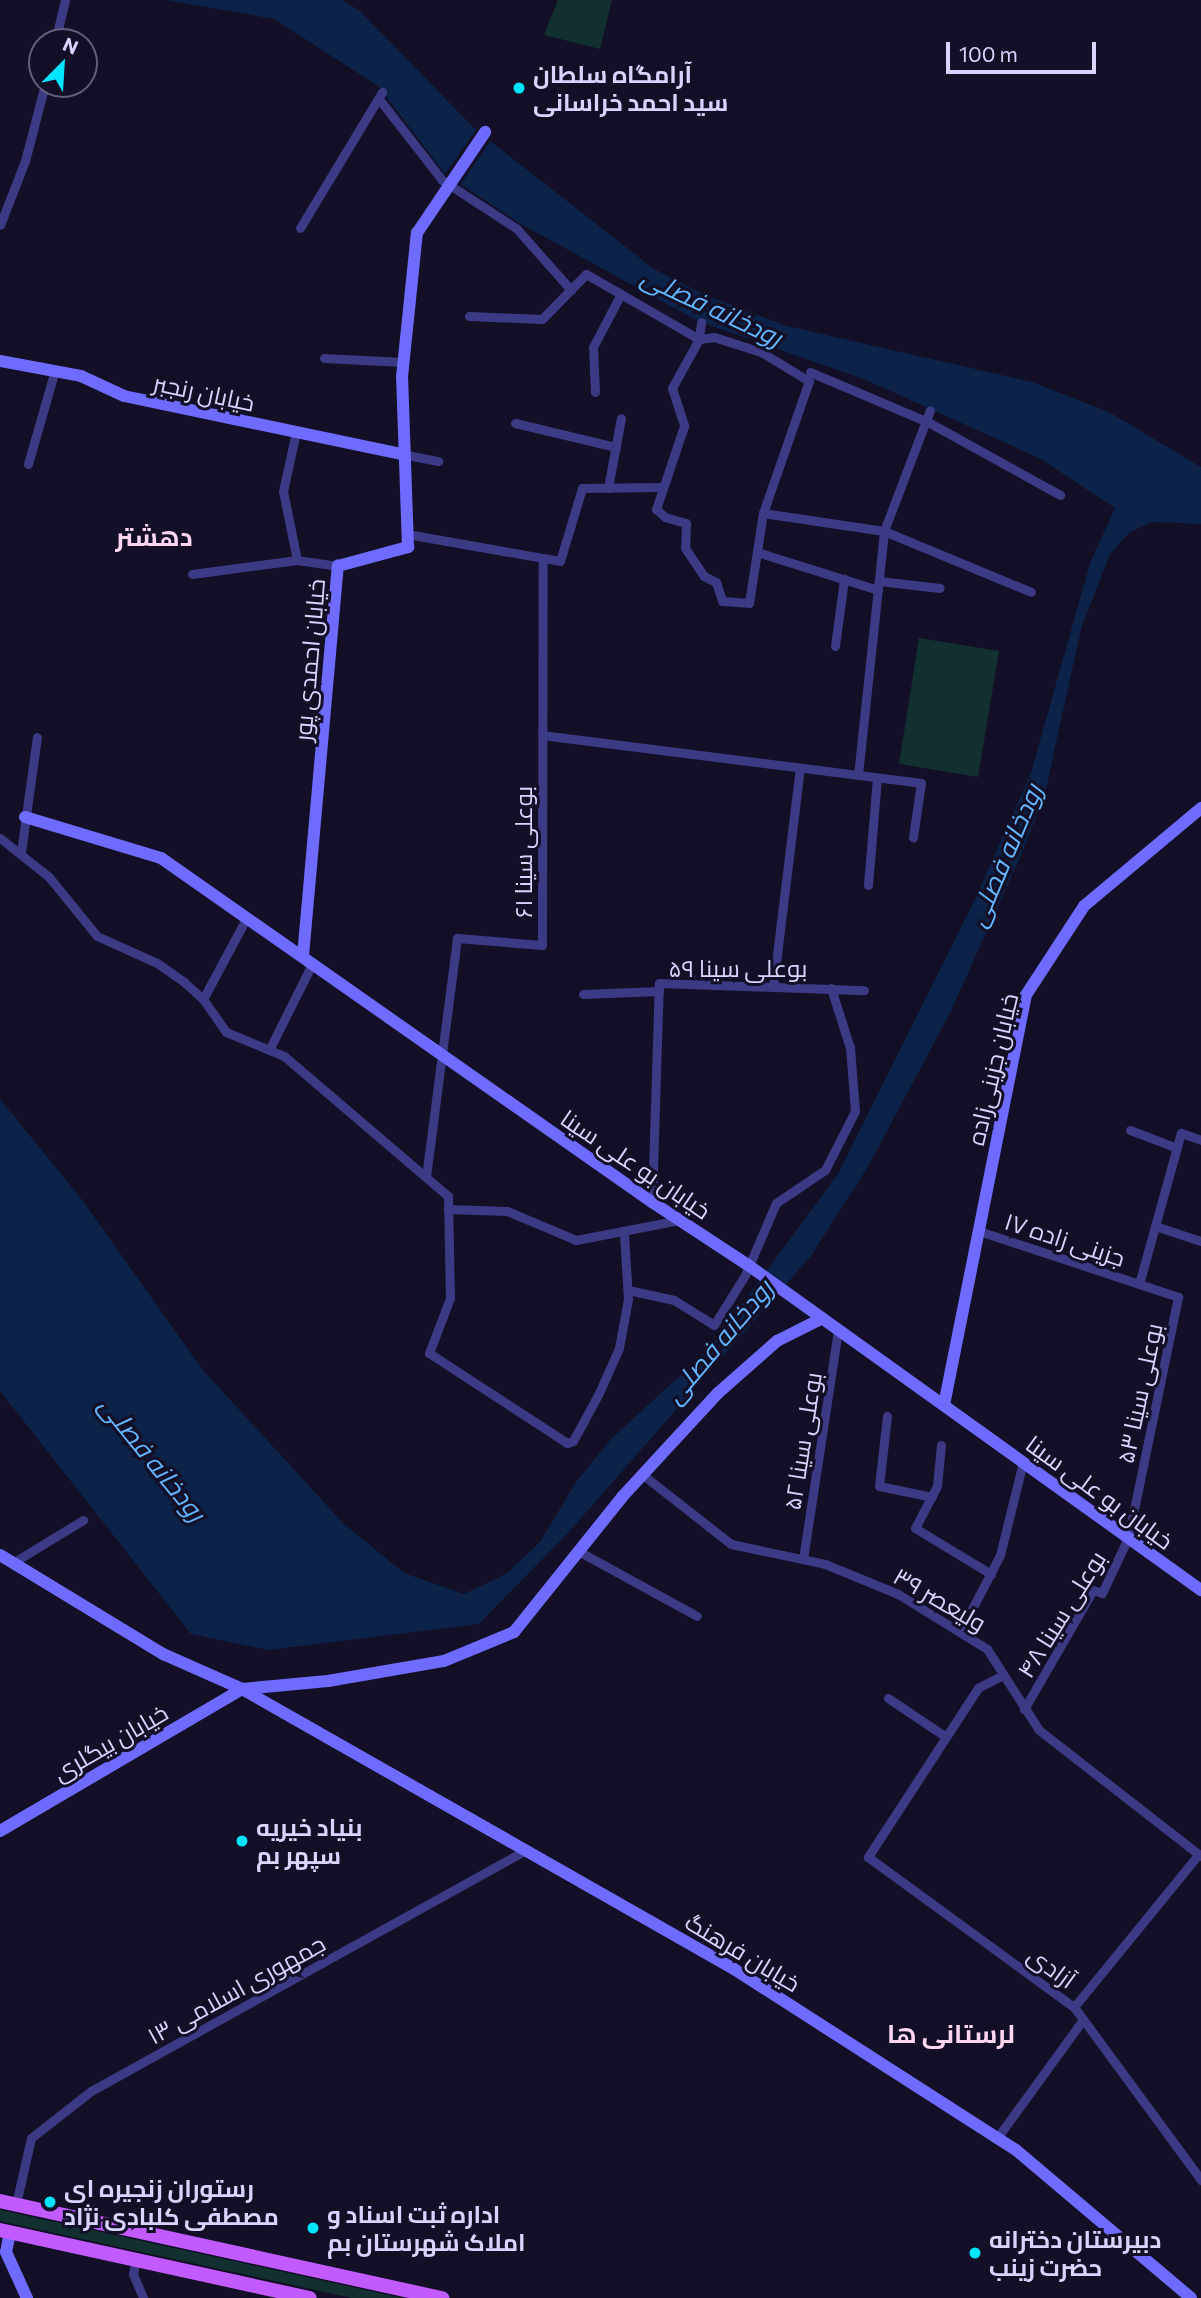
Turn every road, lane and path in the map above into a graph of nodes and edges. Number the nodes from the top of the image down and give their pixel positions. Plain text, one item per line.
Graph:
1 (65, 0) edge
2 (58, 28) edge
3 (41, 98) edge
4 (484, 133) dead end
5 (450, 183) junction
6 (0, 225) edge
7 (300, 228) dead end
8 (571, 290) junction
9 (621, 294) junction
10 (469, 316) dead end
11 (701, 322) dead end
12 (699, 339) junction
13 (324, 358) dead end
14 (812, 361) dead end
15 (0, 362) edge
16 (403, 362) junction
17 (55, 370) junction
18 (809, 377) junction
19 (595, 392) dead end
20 (930, 410) dead end
21 (621, 418) dead end
22 (928, 422) junction
23 (514, 423) dead end
24 (296, 432) junction
25 (615, 447) junction
26 (402, 454) junction
27 (438, 461) dead end
28 (28, 464) dead end
29 (661, 487) junction
30 (608, 488) junction
31 (1060, 495) dead end
32 (763, 513) junction
33 (884, 531) junction
34 (407, 534) junction
35 (757, 552) junction
36 (543, 558) junction
37 (298, 560) junction
38 (338, 566) junction
39 (192, 574) dead end
40 (844, 579) junction
41 (878, 586) junction
42 (940, 587) dead end
43 (1031, 592) dead end
44 (835, 646) dead end
45 (542, 735) junction
46 (37, 737) dead end
47 (800, 768) junction
48 (858, 775) junction
49 (877, 778) junction
50 (1201, 808) edge
51 (25, 817) junction
52 (913, 837) dead end
53 (0, 838) edge
54 (21, 852) junction
55 (868, 885) dead end
56 (247, 917) junction
57 (308, 959) junction
58 (773, 986) junction
59 (831, 988) junction
60 (864, 990) dead end
61 (659, 991) junction
62 (583, 994) dead end
63 (203, 999) junction
64 (269, 1050) junction
65 (441, 1054) junction
66 (1130, 1130) dead end
67 (1201, 1140) edge
68 (1177, 1148) junction
69 (426, 1177) junction
70 (652, 1202) junction
71 (449, 1209) junction
72 (680, 1220) junction
73 (1155, 1226) junction
74 (979, 1231) junction
75 (624, 1233) junction
76 (1201, 1241) edge
77 (748, 1265) junction
78 (1139, 1284) junction
79 (628, 1290) junction
80 (823, 1318) junction
81 (838, 1329) junction
82 (944, 1405) junction
83 (887, 1416) dead end
84 (941, 1445) dead end
85 (1023, 1462) junction
86 (643, 1475) junction
87 (932, 1497) junction
88 (83, 1520) dead end
89 (1128, 1538) junction
90 (580, 1552) junction
91 (0, 1555) edge
92 (803, 1559) junction
93 (14, 1562) junction
94 (0, 1571) edge
95 (991, 1574) junction
96 (1201, 1590) edge
97 (697, 1616) dead end
98 (960, 1632) junction
99 (1003, 1675) junction
100 (242, 1689) junction
101 (888, 1698) dead end
102 (1024, 1709) junction
103 (946, 1737) junction
104 (0, 1831) edge
105 (525, 1850) junction
106 (1200, 1855) edge
107 (1074, 2007) junction
108 (1082, 2021) junction
109 (997, 2138) junction
110 (1201, 2180) edge
111 (0, 2201) edge
112 (16, 2204) junction
113 (5, 2231) edge
114 (136, 2260) junction
115 (27, 2298) edge
116 (143, 2298) edge
117 (310, 2298) edge
118 (443, 2298) edge
119 (1191, 2298) edge

1 - 2 street
3 - 6 street
4 - 5 street
5 - 7 street
5 - 8 street
5 - 16 street
8 - 9 street
8 - 10 street
9 - 12 street
9 - 19 street
11 - 12 street
12 - 18 street
12 - 29 street
13 - 16 street
14 - 18 street
15 - 17 street, خیابان رنجبر
16 - 26 street
17 - 24 street, خیابان رنجبر
17 - 28 street
18 - 22 street
18 - 32 street
20 - 22 street
21 - 25 street
22 - 31 street
22 - 33 street
23 - 25 street
24 - 26 street, خیابان رنجبر
24 - 37 street
25 - 30 street
26 - 27 street
26 - 34 street
29 - 30 street
29 - 35 street
30 - 36 street
32 - 33 street
32 - 35 street
33 - 41 street
33 - 43 street
34 - 36 street
34 - 38 street, خیابان احمدی پور
35 - 40 street
36 - 45 street, بوعلی سینا ۶۱
37 - 38 street
37 - 39 street
38 - 57 street, خیابان احمدی پور
40 - 41 street
40 - 44 street
41 - 42 street
41 - 48 street
45 - 47 street
45 - 65 street, بوعلی سینا ۶۱
46 - 51 street
47 - 48 street
47 - 58 street
48 - 49 street
49 - 52 street
49 - 55 street
50 - 74 street, خیابان جزینی‌زاده
51 - 54 street
51 - 56 street, خیابان بو علی سینا
53 - 54 street
54 - 63 street
56 - 57 street, خیابان بو علی سینا
56 - 63 street
57 - 64 street
57 - 65 street, خیابان بو علی سینا
58 - 59 street, بوعلی سینا ۵۹
58 - 61 street, بوعلی سینا ۵۹
59 - 60 street, بوعلی سینا ۵۹
59 - 77 street
61 - 62 street
61 - 70 street, بوعلی سینا ۵۹
63 - 64 street
64 - 69 street
65 - 69 street
65 - 70 street, خیابان بو علی سینا
66 - 68 street
67 - 68 street
68 - 73 street
69 - 71 street
70 - 72 street, خیابان بو علی سینا
71 - 75 street
71 - 79 street
72 - 75 street
72 - 77 street, خیابان بو علی سینا
73 - 76 street
73 - 78 street
74 - 78 street, جزینی زاده ۱۷
74 - 82 street, خیابان جزینی‌زاده
75 - 79 street
77 - 79 street
77 - 80 street, خیابان بو علی سینا
78 - 89 street, بوعلی سینا ۵۳
80 - 81 street, خیابان بو علی سینا
80 - 86 street
81 - 82 street, خیابان بو علی سینا
81 - 92 street, بوعلی سینا ۵۲
82 - 85 street, خیابان بو علی سینا
83 - 87 street
84 - 87 street
85 - 89 street, خیابان بو علی سینا
85 - 95 street
86 - 90 street
86 - 92 street, ولیعصر ۳۹
87 - 95 street
88 - 93 street
89 - 96 street, خیابان بو علی سینا
89 - 102 street, بوعلی سینا ۴۸
90 - 97 street
90 - 100 street
91 - 93 street, خیابان فرهنگ
92 - 98 street, ولیعصر ۳۹
93 - 94 street
93 - 100 street, خیابان فرهنگ
95 - 98 street
98 - 99 street, ولیعصر ۳۹
99 - 102 street, ولیعصر ۳۹
99 - 103 street
100 - 104 street, خیابان بیگلری
100 - 105 street, خیابان فرهنگ
101 - 103 street
102 - 106 street, ولیعصر ۳۹
103 - 107 street, آزادی
105 - 109 street, خیابان فرهنگ
105 - 112 street, جمهوری اسلامی ۱۳
106 - 107 street
107 - 108 street, آزادی
108 - 109 street
108 - 110 street, آزادی
109 - 119 street, خیابان فرهنگ
111 - 112 main road
112 - 118 main road
113 - 114 main road
113 - 115 street
114 - 116 street
114 - 117 main road

